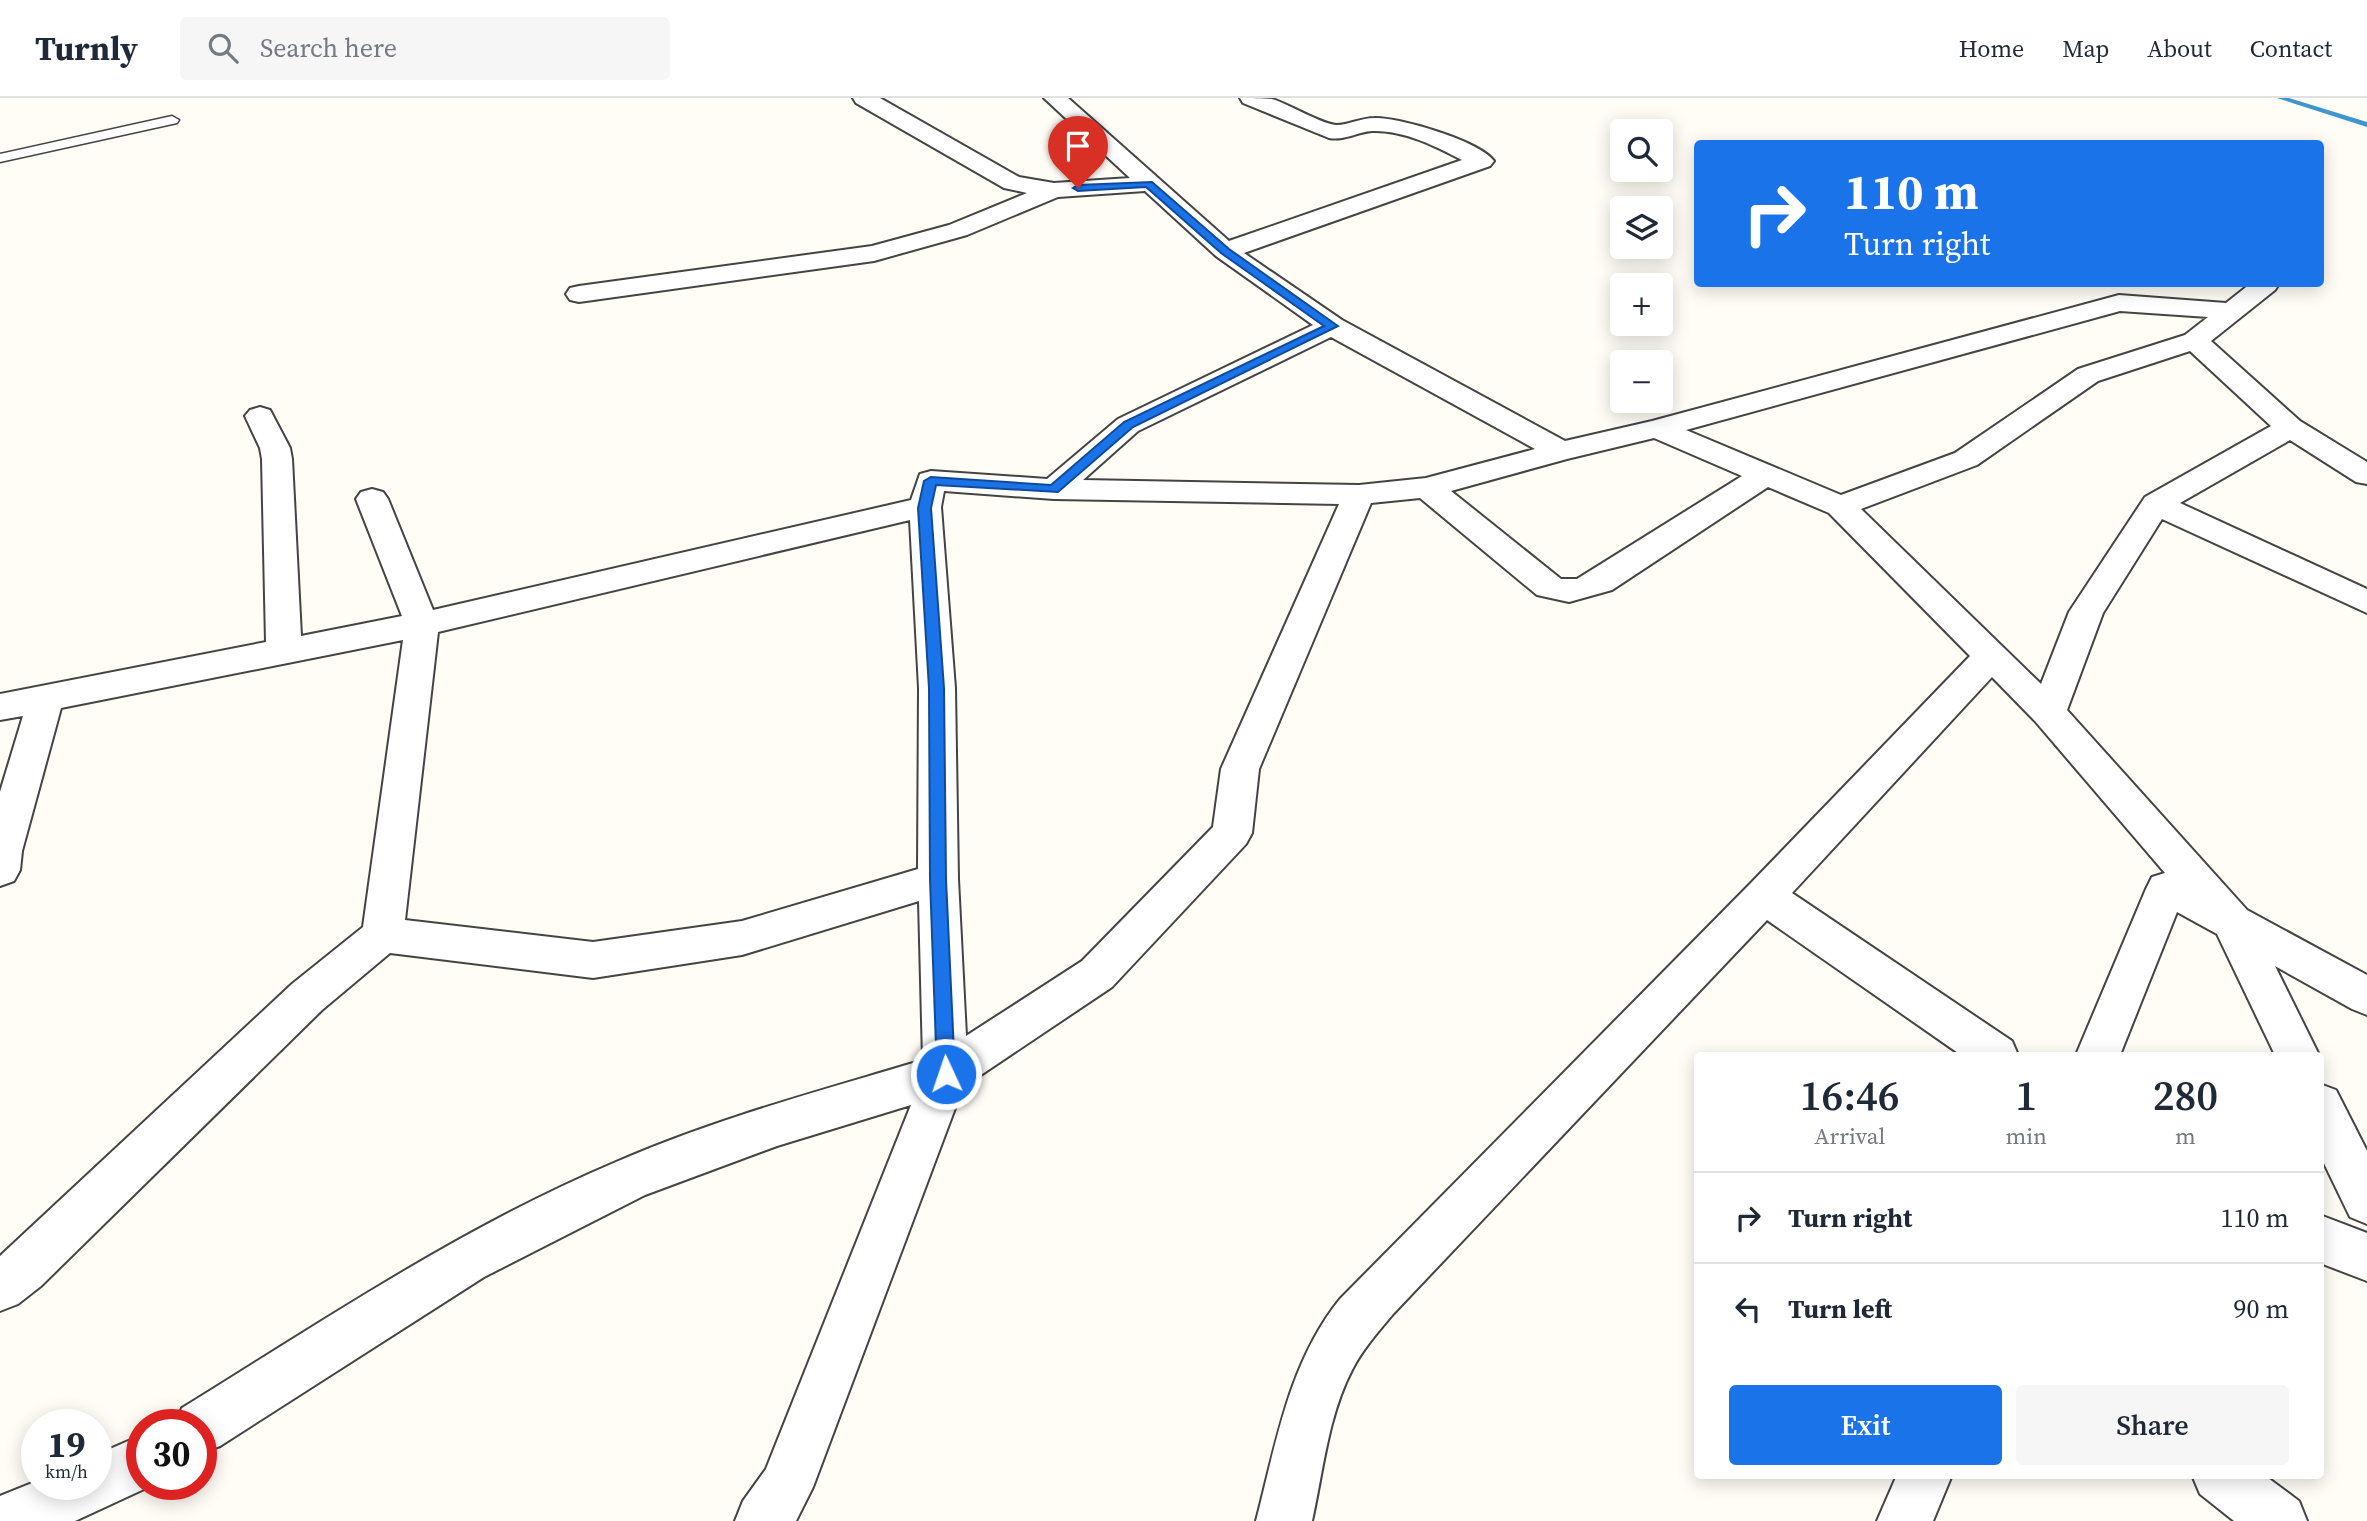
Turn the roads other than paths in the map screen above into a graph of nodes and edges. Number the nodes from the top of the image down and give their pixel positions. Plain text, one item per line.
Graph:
1 (864, 98) edge
2 (1055, 98) edge
3 (1251, 98) edge
4 (172, 120) dead end
5 (0, 158) edge
6 (1148, 184) junction
7 (1054, 190) junction
8 (1225, 251) junction
9 (2262, 287) edge
10 (579, 294) dead end
11 (2231, 311) junction
12 (1332, 326) junction
13 (2194, 341) junction
14 (260, 416) dead end
15 (2290, 427) junction
16 (1657, 429) junction
17 (1562, 451) junction
18 (1765, 475) junction
19 (2367, 475) edge
20 (1427, 488) junction
21 (1054, 489) junction
22 (1359, 495) junction
23 (372, 499) dead end
24 (2156, 504) junction
25 (1840, 506) junction
26 (925, 508) junction
27 (2367, 602) edge
28 (422, 624) junction
29 (284, 652) junction
30 (1991, 656) junction
31 (46, 699) junction
32 (0, 707) edge
33 (2048, 712) junction
34 (0, 870) edge
35 (938, 879) junction
36 (1764, 896) junction
37 (2232, 922) junction
38 (383, 936) junction
39 (2367, 996) edge
40 (1992, 1052) edge
41 (2099, 1052) edge
42 (2296, 1052) edge
43 (946, 1074) junction
44 (2324, 1113) edge
45 (2367, 1201) edge
46 (2324, 1241) edge
47 (2367, 1257) edge
48 (0, 1286) edge
49 (217, 1417) edge
50 (126, 1470) edge
51 (1923, 1479) edge
52 (2224, 1479) edge
53 (6, 1521) edge
54 (764, 1521) edge
55 (1284, 1521) edge
56 (1905, 1521) edge
57 (2279, 1521) edge

1 - 7 street
2 - 6 street
3 - 8 street
4 - 5 lane
6 - 7 street
6 - 8 street
7 - 10 street
8 - 12 street
9 - 11 street
11 - 13 street
11 - 16 street
12 - 17 street
12 - 21 street
13 - 15 street
13 - 25 street
14 - 29 street
15 - 19 street
15 - 24 street
16 - 17 street
16 - 18 street
17 - 20 street
18 - 20 street
18 - 25 street
20 - 22 street
21 - 22 street
21 - 26 street
22 - 43 street
23 - 28 street
24 - 27 street
24 - 33 street
25 - 30 street
26 - 28 street
26 - 35 street
28 - 29 street
28 - 38 street
29 - 31 street
30 - 33 street
30 - 36 street
31 - 32 street
31 - 34 street
33 - 37 street
35 - 38 street
35 - 43 street
36 - 40 street
36 - 55 street
37 - 39 street
37 - 41 street
37 - 42 street
38 - 48 street
43 - 49 street
43 - 54 street
44 - 45 street
46 - 47 street
50 - 53 street
51 - 56 street
52 - 57 street

